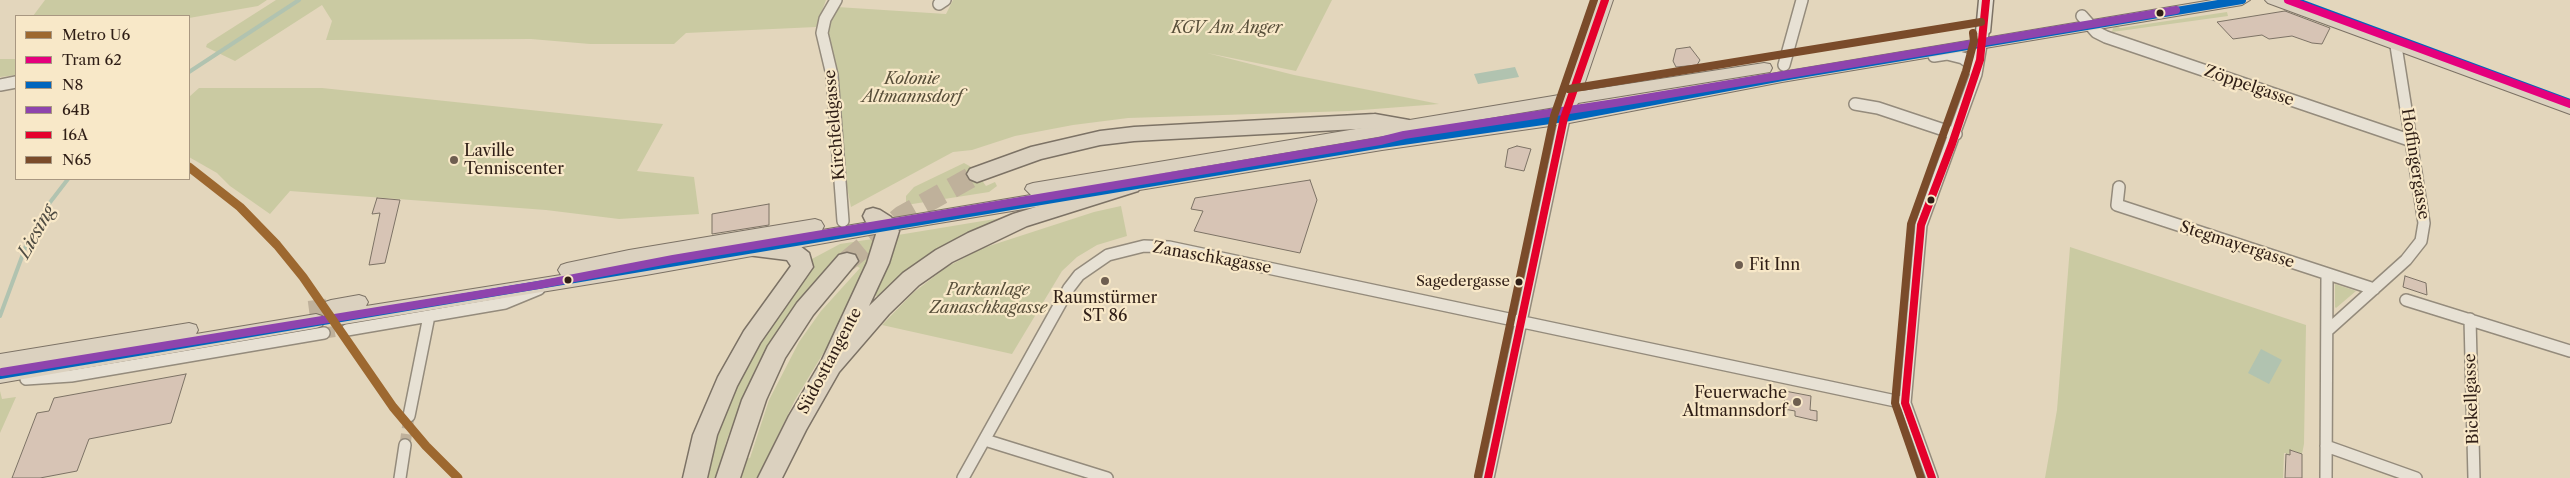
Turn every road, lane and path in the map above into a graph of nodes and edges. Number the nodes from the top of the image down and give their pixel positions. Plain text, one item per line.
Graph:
1 (1605, 0) edge
2 (1802, 0) edge
3 (1986, 0) edge
4 (2174, 0) edge
5 (2242, 0) edge
6 (2273, 0) edge
7 (2303, 0) edge
8 (835, 1) edge
9 (2086, 20) junction
10 (1983, 37) junction
11 (2396, 46) junction
12 (1900, 56) junction
13 (1784, 66) junction
14 (1976, 74) junction
15 (15, 82) edge
16 (0, 85) edge
17 (2570, 98) edge
18 (1571, 99) junction
19 (1855, 104) dead end
20 (2570, 108) edge
21 (1564, 118) junction
22 (1402, 125) junction
23 (1956, 134) junction
24 (2412, 141) junction
25 (978, 174) tunnel mouth
26 (1131, 186) junction
27 (2119, 187) dead end
28 (843, 221) junction
29 (882, 228) junction
30 (755, 249) junction
31 (848, 261) tunnel mouth
32 (2327, 275) junction
33 (555, 282) junction
34 (2374, 289) junction
35 (2406, 300) dead end
36 (429, 316) junction
37 (339, 318) junction
38 (2470, 319) junction
39 (1520, 320) junction
40 (316, 322) joint
41 (2327, 331) junction
42 (2570, 351) edge
43 (832, 365) junction
44 (13, 370) edge
45 (1905, 403) junction
46 (410, 416) tunnel mouth
47 (985, 440) junction
48 (405, 444) tunnel mouth
49 (2326, 446) junction
50 (400, 478) edge
51 (695, 478) edge
52 (728, 478) edge
53 (770, 478) edge
54 (963, 478) edge
55 (1107, 478) edge
56 (1488, 478) edge
57 (1932, 478) edge
58 (2326, 478) edge
59 (2416, 478) edge
60 (2474, 478) edge

1 - 18 main road
2 - 13 street
3 - 10 main road
4 - 9 main road
5 - 9 main road
6 - 11 main road
7 - 17 main road
8 - 28 street, Kirchfeldgasse
9 - 10 main road
9 - 24 street, Zöppelgasse
10 - 12 main road
10 - 13 main road
10 - 14 street
11 - 20 main road
11 - 24 street, Hoffingergasse
12 - 14 street
12 - 21 main road
13 - 18 main road
14 - 23 street
15 - 16 street
18 - 21 main road
18 - 22 main road
19 - 23 street
21 - 26 main road
21 - 39 street
22 - 25 highway
22 - 29 main road
23 - 45 street
24 - 34 street, Hoffingergasse
26 - 29 main road
26 - 43 highway
27 - 32 street, Stegmayergasse
28 - 29 main road
28 - 37 main road
29 - 30 main road
29 - 43 highway, Südosttangente
30 - 33 main road
30 - 51 highway
31 - 52 highway
32 - 34 street, Stegmayergasse
32 - 41 street
33 - 36 street
33 - 37 main road
34 - 41 street, Hoffingergasse
35 - 38 street
36 - 37 street
36 - 46 street
38 - 42 street
38 - 60 street, Bickellgasse
39 - 45 street, Zanaschkagasse
39 - 47 street, Zanaschkagasse
39 - 56 street
40 - 44 main road
40 - 44 street
41 - 49 street
43 - 53 highway, Südosttangente
45 - 57 street
47 - 54 street, Zanaschkagasse
47 - 55 street
48 - 50 street
49 - 58 street
49 - 59 street

